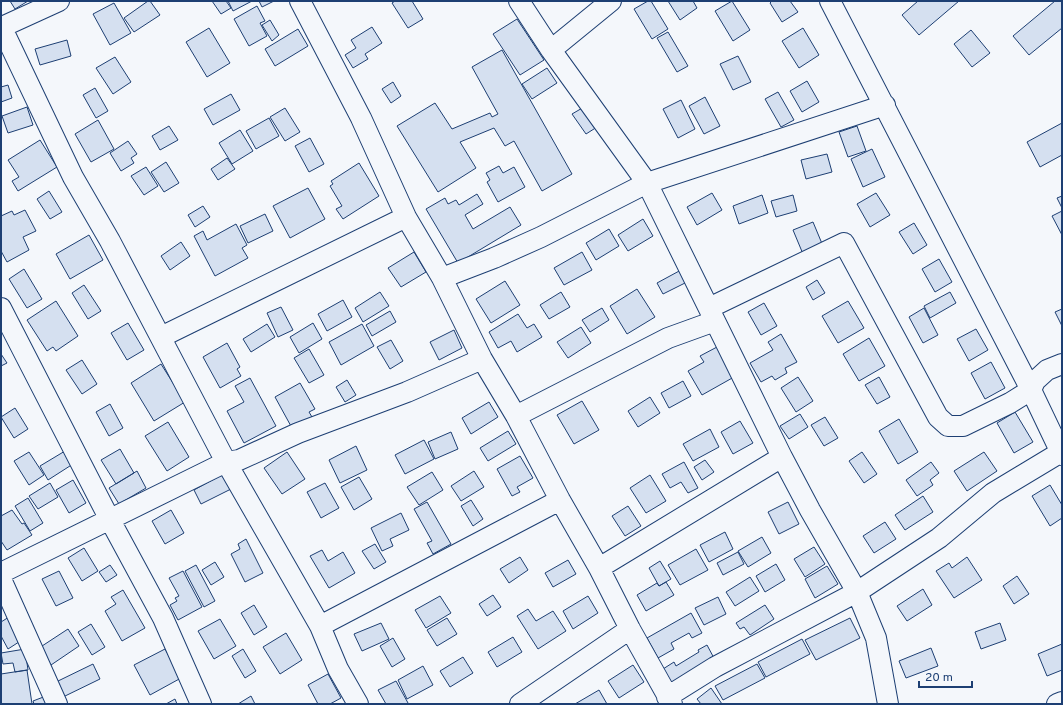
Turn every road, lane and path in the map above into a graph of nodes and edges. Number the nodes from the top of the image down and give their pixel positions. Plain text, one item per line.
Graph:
1 (59, 1) edge
2 (300, 1) edge
3 (519, 1) edge
4 (611, 1) edge
5 (830, 1) edge
6 (1, 27) edge
7 (551, 50) junction
8 (885, 105) junction
9 (647, 183) junction
10 (406, 217) junction
11 (442, 278) junction
12 (1, 308) edge
13 (712, 314) junction
14 (161, 337) junction
15 (482, 359) junction
16 (1062, 364) edge
17 (1031, 390) junction
18 (516, 416) junction
19 (1061, 454) edge
20 (782, 457) junction
21 (226, 462) junction
22 (560, 500) junction
23 (110, 520) junction
24 (599, 568) junction
25 (1, 573) edge
26 (1, 579) edge
27 (857, 592) junction
28 (320, 626) junction
29 (630, 629) junction
30 (670, 701) edge
31 (1062, 702) edge
32 (57, 704) edge
33 (201, 704) edge
34 (358, 704) edge
35 (520, 704) edge
36 (888, 704) edge
37 (1057, 704) edge

1 - 6 street
2 - 10 street
3 - 7 street
4 - 7 street
5 - 8 street
6 - 14 street
7 - 9 street
8 - 9 street
8 - 17 street
9 - 11 street
9 - 13 street
10 - 11 street
10 - 14 street
11 - 15 street
12 - 23 street
13 - 17 street
13 - 18 street
13 - 20 street
14 - 21 street
15 - 18 street
15 - 21 street
16 - 17 street
17 - 19 street
18 - 22 street
19 - 27 street
20 - 24 street
20 - 27 street
21 - 23 street
21 - 28 street
22 - 24 street
22 - 28 street
23 - 25 street
23 - 33 street
24 - 29 street
26 - 32 street
27 - 30 street
27 - 36 street
28 - 34 street
29 - 30 street
29 - 35 street
31 - 37 street

